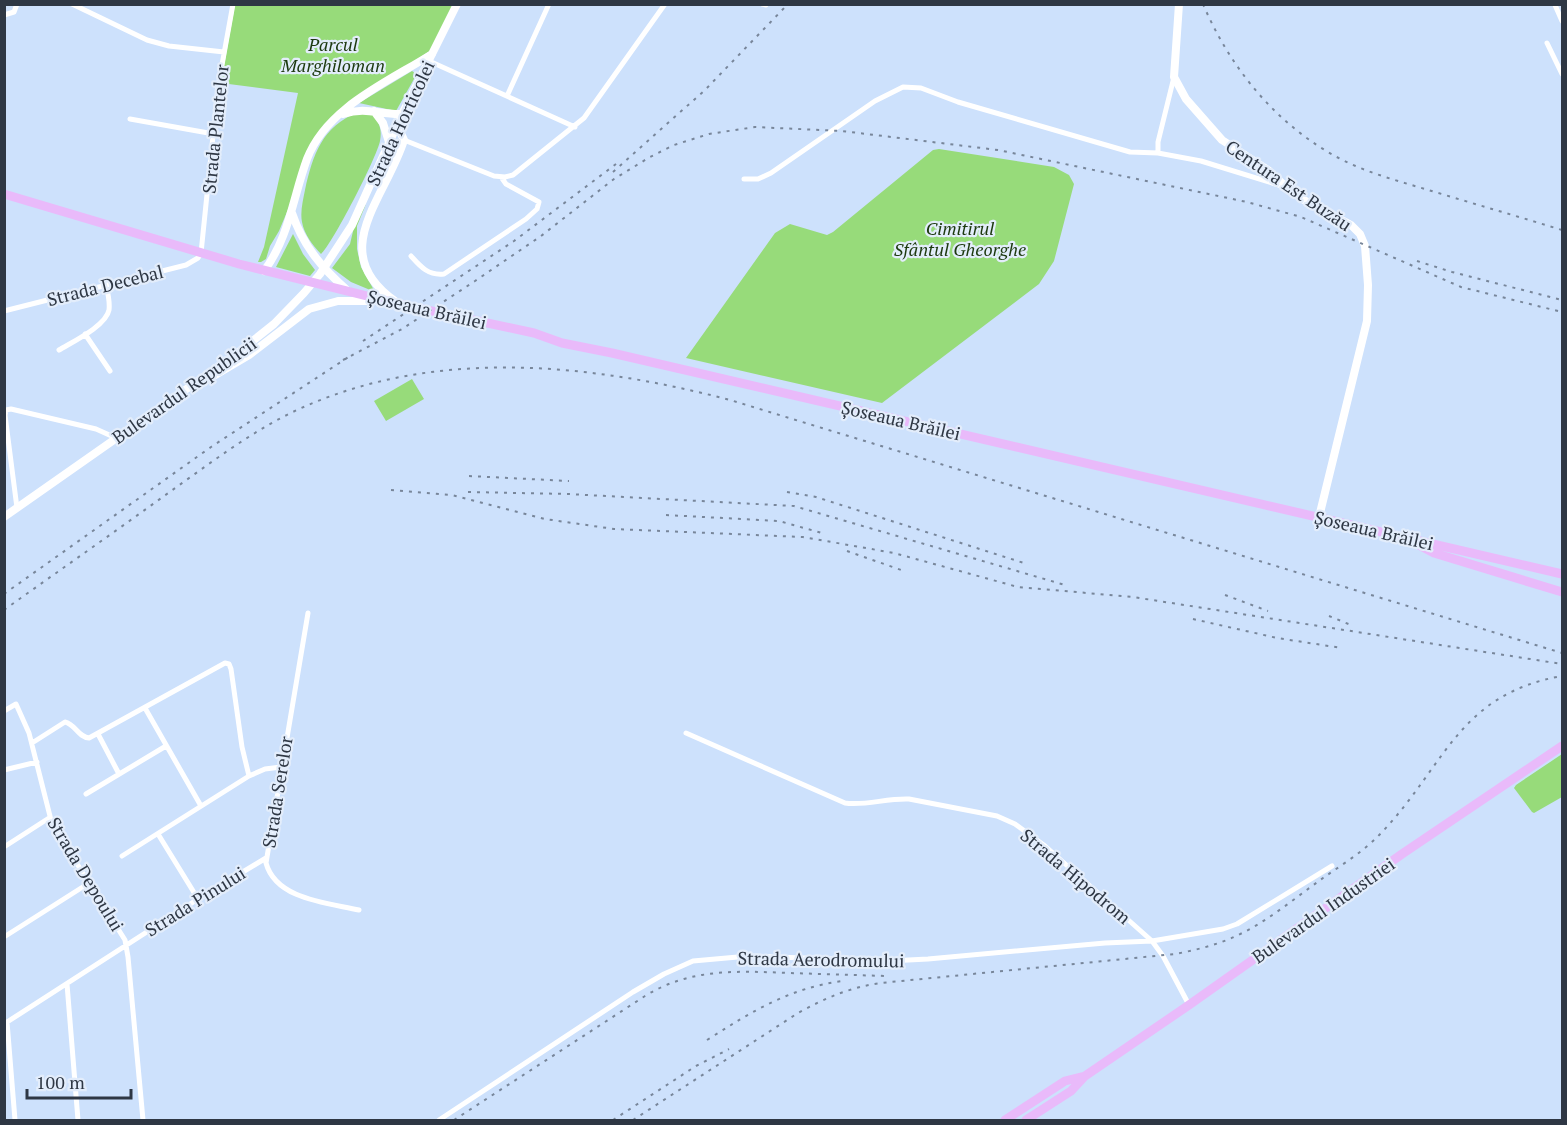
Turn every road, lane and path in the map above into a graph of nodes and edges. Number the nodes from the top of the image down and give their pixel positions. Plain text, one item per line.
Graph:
1 (17, 4) edge
2 (72, 4) edge
3 (233, 4) edge
4 (457, 4) edge
5 (549, 4) edge
6 (665, 4) edge
7 (1179, 4) edge
8 (1555, 5) edge
9 (4, 15) edge
10 (1563, 21) edge
11 (1548, 43) dead end
12 (224, 51) junction
13 (431, 57) junction
14 (403, 72) junction
15 (1563, 74) edge
16 (421, 75) junction
17 (1174, 77) junction
18 (507, 96) junction
19 (374, 111) junction
20 (402, 114) junction
21 (339, 116) junction
22 (129, 119) dead end
23 (397, 125) junction
24 (575, 127) junction
25 (214, 134) junction
26 (404, 140) junction
27 (389, 142) junction
28 (1158, 153) junction
29 (501, 177) junction
30 (744, 179) dead end
31 (1286, 187) junction
32 (4, 194) edge
33 (292, 213) junction
34 (342, 242) joint
35 (201, 253) junction
36 (411, 256) dead end
37 (264, 271) junction
38 (106, 285) junction
39 (348, 291) junction
40 (399, 304) junction
41 (4, 310) edge
42 (85, 334) junction
43 (59, 350) dead end
44 (110, 371) dead end
45 (187, 388) junction
46 (6, 436) edge
47 (116, 438) junction
48 (17, 508) junction
49 (4, 517) edge
50 (1319, 517) junction
51 (1410, 539) junction
52 (1563, 574) edge
53 (1563, 592) edge
54 (308, 613) dead end
55 (145, 708) junction
56 (4, 711) edge
57 (687, 733) dead end
58 (98, 734) junction
59 (32, 743) junction
60 (166, 746) junction
61 (1563, 746) edge
62 (37, 762) junction
63 (281, 766) junction
64 (4, 770) edge
65 (119, 774) junction
66 (249, 777) junction
67 (86, 794) dead end
68 (201, 806) junction
69 (50, 818) junction
70 (158, 834) junction
71 (4, 847) edge
72 (122, 856) dead end
73 (266, 858) junction
74 (1332, 866) dead end
75 (89, 883) junction
76 (198, 899) junction
77 (359, 910) dead end
78 (4, 937) edge
79 (1152, 941) junction
80 (126, 945) junction
81 (67, 984) junction
82 (1189, 1005) junction
83 (6, 1023) edge
84 (1085, 1076) junction
85 (15, 1120) edge
86 (78, 1120) edge
87 (143, 1120) edge
88 (439, 1120) edge
89 (1005, 1120) edge
90 (1026, 1120) edge

1 - 9 street
2 - 12 street
3 - 12 street, Strada Plantelor
4 - 13 main road, Strada Horticolei
5 - 18 street
6 - 24 street
7 - 17 main road
8 - 10 street
11 - 15 street
12 - 25 street, Strada Plantelor
13 - 14 main road
13 - 16 main road, Strada Horticolei
13 - 18 street
14 - 16 main road
14 - 21 main road
16 - 20 main road, Strada Horticolei
17 - 28 street
17 - 31 main road, Centura Est Buzău
18 - 24 street
19 - 20 main road
19 - 21 main road
19 - 27 main road
20 - 23 main road, Strada Horticolei
21 - 33 main road
22 - 25 street
23 - 26 main road
23 - 27 main road, Strada Horticolei
24 - 29 street
25 - 35 street, Strada Plantelor
26 - 29 street
26 - 40 main road
27 - 34 main road, Strada Horticolei
28 - 30 street
28 - 31 street
29 - 36 street
31 - 50 main road, Centura Est Buzău
32 - 35 main road, Șoseaua Brăilei
33 - 37 main road
33 - 39 main road
34 - 45 main road, Bulevardul Republicii
35 - 37 main road, Șoseaua Brăilei
35 - 38 street, Strada Decebal
37 - 39 main road, Șoseaua Brăilei
38 - 41 street, Strada Decebal
38 - 42 street
39 - 40 main road, Șoseaua Brăilei
40 - 45 main road
40 - 50 main road, Șoseaua Brăilei
42 - 43 street
42 - 44 street
45 - 47 main road, Bulevardul Republicii
46 - 47 street
46 - 48 street
47 - 48 main road, Bulevardul Republicii
48 - 49 main road, Bulevardul Republicii
50 - 51 main road, Șoseaua Brăilei
51 - 52 main road, Șoseaua Brăilei
51 - 53 main road
54 - 63 street, Strada Serelor
55 - 58 street
55 - 60 street
55 - 66 street
56 - 59 street, Strada Depoului
57 - 79 street, Strada Hipodrom
58 - 59 street
58 - 65 street
59 - 62 street, Strada Depoului
60 - 65 street
60 - 68 street
61 - 82 main road, Bulevardul Industriei
62 - 64 street
62 - 69 street, Strada Depoului
63 - 66 street
63 - 73 street, Strada Serelor
65 - 67 street
66 - 68 street
68 - 70 street
69 - 71 street
69 - 75 street, Strada Depoului
70 - 72 street
70 - 76 street
73 - 76 street, Strada Pinului
73 - 77 street, Strada Serelor
74 - 79 street, Strada Aerodromului
75 - 78 street
75 - 80 street, Strada Depoului
76 - 80 street, Strada Pinului
79 - 82 street, Strada Hipodrom
79 - 88 street, Strada Aerodromului
80 - 81 street, Strada Pinului
80 - 87 street, Strada Depoului
81 - 83 street, Strada Pinului
81 - 86 street
82 - 84 main road, Bulevardul Industriei
83 - 85 street
84 - 89 main road, Bulevardul Industriei
84 - 90 main road, Bulevardul Industriei

